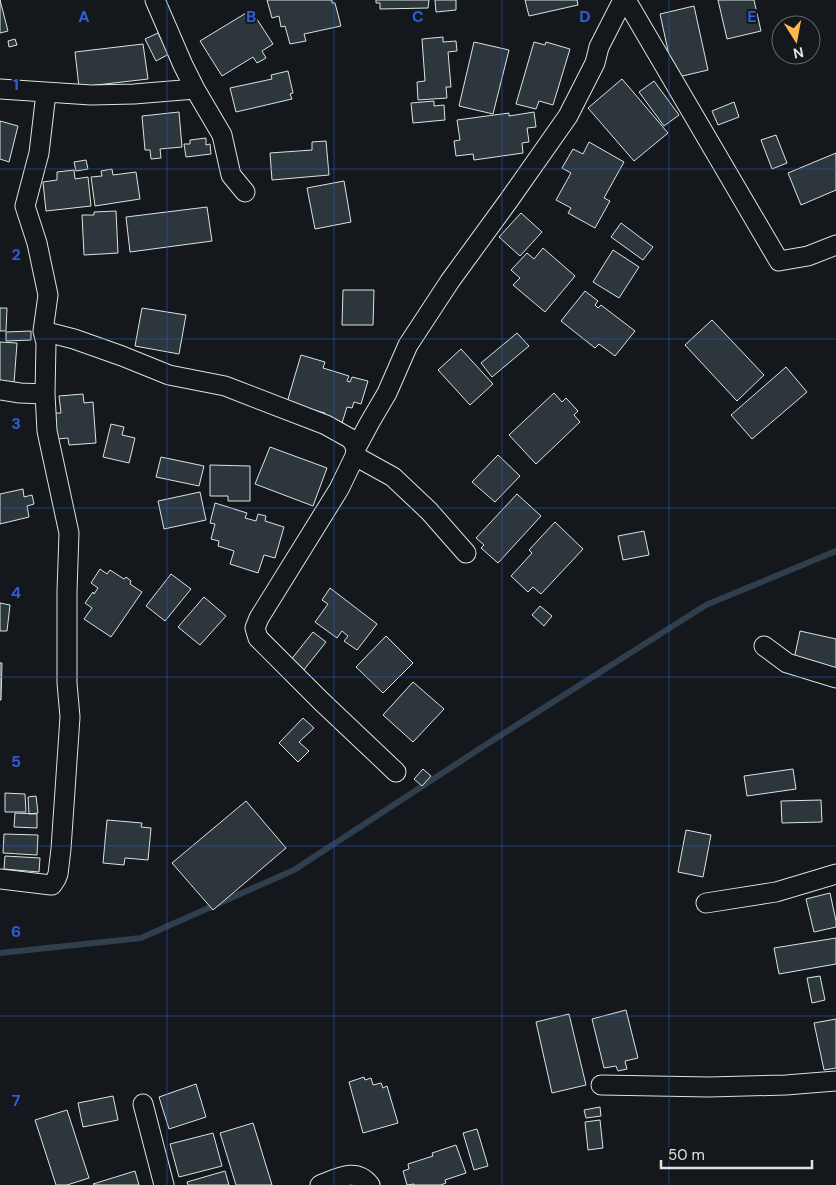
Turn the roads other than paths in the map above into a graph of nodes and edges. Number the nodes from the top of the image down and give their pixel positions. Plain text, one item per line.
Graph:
1 (155, 0) edge
2 (624, 0) edge
3 (0, 89) edge
4 (196, 89) junction
5 (46, 93) junction
6 (245, 192) dead end
7 (836, 245) edge
8 (43, 330) junction
9 (0, 390) edge
10 (45, 394) junction
11 (356, 452) junction
12 (466, 553) dead end
13 (764, 646) dead end
14 (836, 678) edge
15 (396, 772) dead end
16 (836, 874) edge
17 (0, 879) edge
18 (706, 903) dead end
19 (836, 1081) edge
20 (601, 1085) dead end
21 (144, 1104) dead end
22 (164, 1185) edge
23 (320, 1185) edge
24 (370, 1185) edge

1 - 4 street
2 - 7 street
2 - 11 street
3 - 5 street
4 - 5 street
4 - 6 street
5 - 8 street
8 - 10 street
8 - 11 street
9 - 10 street
10 - 17 street
11 - 12 street
11 - 15 street
13 - 14 street
16 - 18 street
19 - 20 street
21 - 22 street
23 - 24 street

